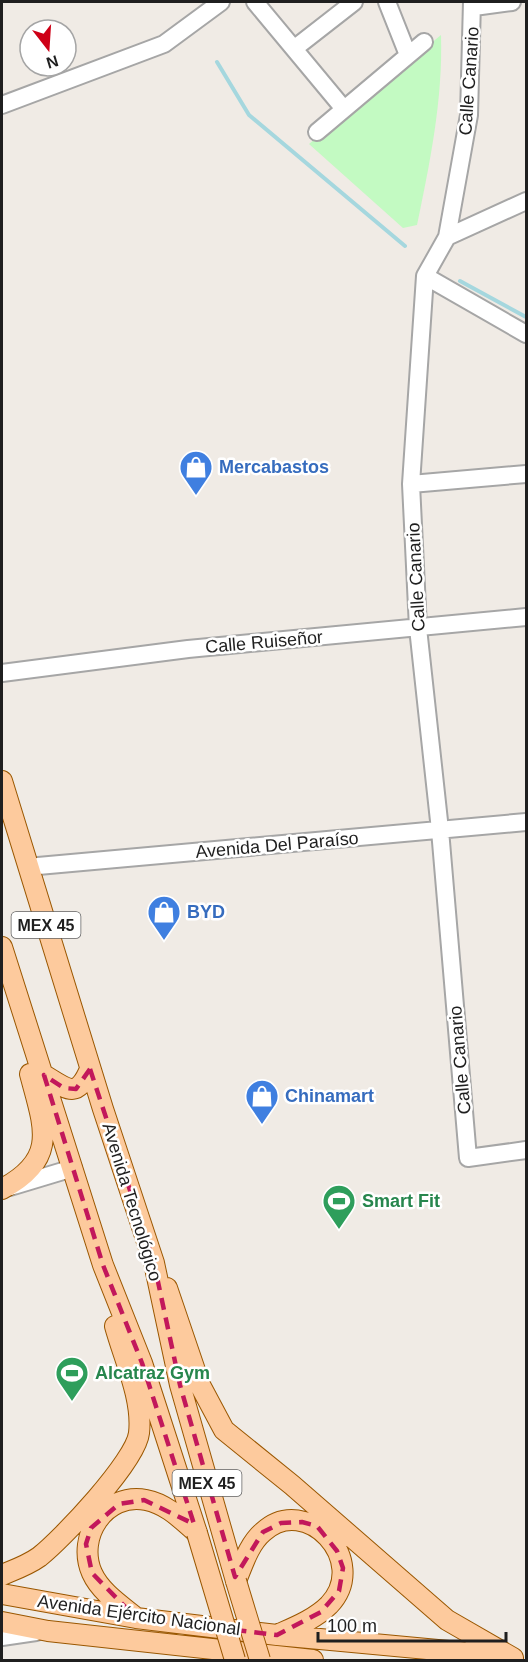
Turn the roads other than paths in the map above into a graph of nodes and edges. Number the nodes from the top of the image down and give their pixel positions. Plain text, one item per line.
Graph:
1 (221, 2) edge
2 (255, 2) edge
3 (354, 2) edge
4 (387, 2) edge
5 (512, 2) edge
6 (473, 4) edge
7 (424, 42) dead end
8 (294, 48) junction
9 (408, 55) junction
10 (2, 105) edge
11 (344, 109) junction
12 (317, 132) dead end
13 (526, 201) edge
14 (447, 237) junction
15 (425, 276) junction
16 (526, 334) edge
17 (526, 474) edge
18 (411, 484) junction
19 (526, 617) edge
20 (418, 628) junction
21 (2, 673) edge
22 (2, 781) edge
23 (526, 822) edge
24 (2, 826) edge
25 (440, 830) junction
26 (27, 862) junction
27 (2, 947) edge
28 (12, 983) junction
29 (90, 1069) junction
30 (44, 1075) junction
31 (526, 1150) edge
32 (73, 1168) junction
33 (2, 1190) edge
34 (154, 1263) junction
35 (103, 1265) junction
36 (197, 1533) junction
37 (2, 1575) edge
38 (236, 1581) junction
39 (2, 1594) edge
40 (136, 1618) junction
41 (2, 1622) edge
42 (48, 1631) junction
43 (277, 1635) junction
44 (2, 1637) edge
45 (188, 1647) junction
46 (520, 1658) edge
47 (158, 1660) edge
48 (235, 1660) edge
49 (260, 1660) edge
50 (313, 1660) edge

1 - 10 street
2 - 8 street
3 - 8 street
4 - 9 street
5 - 6 street
6 - 14 street, Calle Canario
7 - 9 street
8 - 11 street
9 - 11 street
11 - 12 street
13 - 14 street
14 - 15 street, Calle Canario
15 - 16 street
15 - 18 street, Calle Canario
17 - 18 street
18 - 20 street, Calle Canario
19 - 20 street, Calle Ruiseñor
20 - 21 street, Calle Ruiseñor
20 - 25 street, Calle Canario
22 - 26 main road, Avenida Tecnológico / MEX 45
23 - 25 street, Avenida Del Paraíso
24 - 26 main road
25 - 26 street, Avenida Del Paraíso
25 - 31 street, Calle Canario
26 - 29 main road, Avenida Tecnológico / MEX 45
27 - 28 main road, MEX 45
28 - 30 main road, MEX 45
28 - 33 main road
29 - 30 main road
29 - 34 main road, Avenida Tecnológico / MEX 45
30 - 32 main road, MEX 45
32 - 33 street
32 - 35 main road, MEX 45
34 - 38 main road, Avenida Tecnológico / MEX 45
34 - 46 main road
35 - 36 main road, MEX 45
35 - 37 main road
36 - 40 main road
36 - 48 main road, MEX 45, bridge
38 - 43 main road
38 - 49 main road, Avenida Tecnológico / MEX 45, bridge
39 - 40 main road, Avenida Ejército Nacional
40 - 43 main road, Avenida Ejército Nacional
41 - 42 main road, Avenida Ejército Nacional
42 - 44 street
42 - 45 main road, Avenida Ejército Nacional
43 - 46 main road, Avenida Ejército Nacional
45 - 47 main road
45 - 50 main road, Avenida Ejército Nacional

